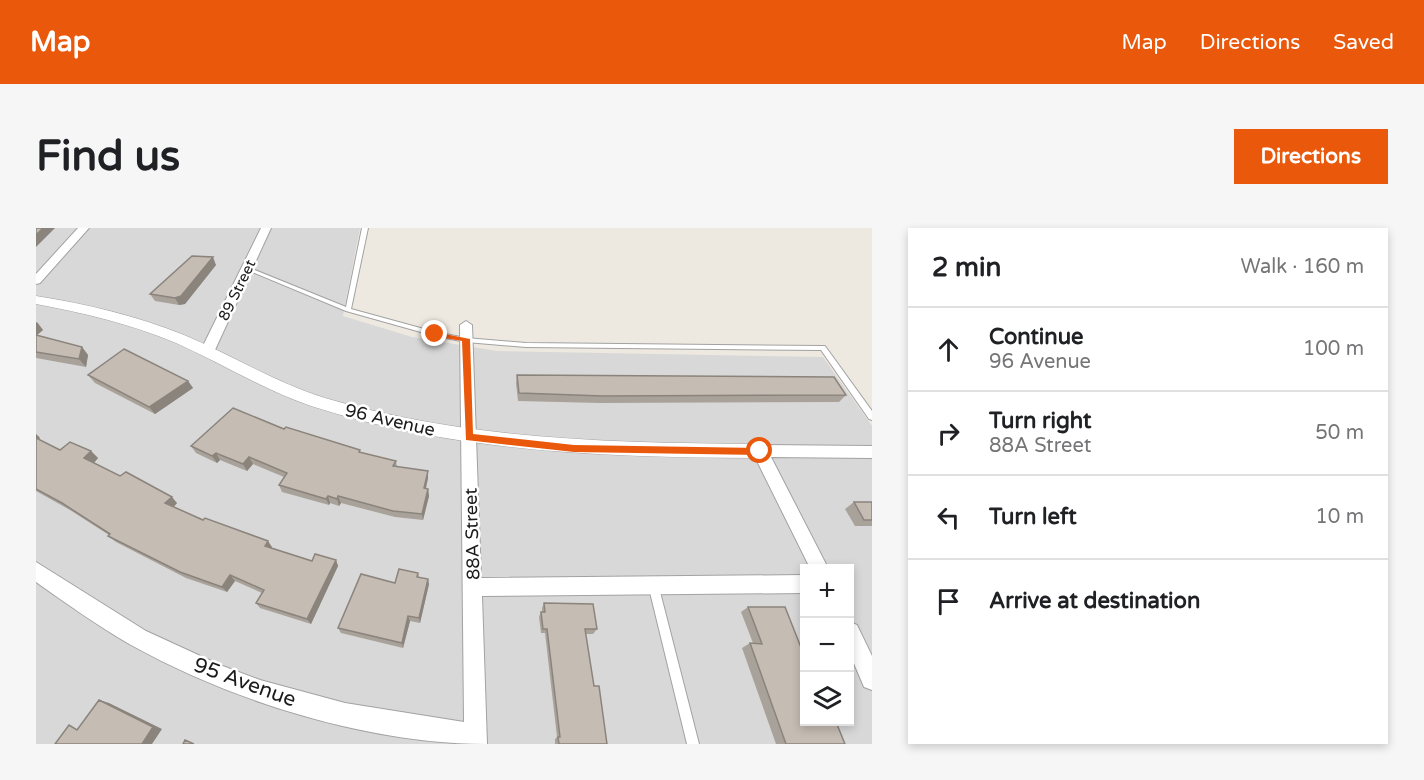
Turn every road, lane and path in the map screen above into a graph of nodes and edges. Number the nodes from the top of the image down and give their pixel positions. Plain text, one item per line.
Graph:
1 (84, 228) edge
2 (267, 228) edge
3 (365, 228) edge
4 (248, 269) junction
5 (36, 281) edge
6 (36, 300) edge
7 (348, 310) junction
8 (466, 332) junction
9 (207, 352) junction
10 (872, 417) edge
11 (469, 437) junction
12 (760, 451) junction
13 (872, 452) edge
14 (817, 564) edge
15 (36, 571) edge
16 (653, 584) junction
17 (800, 584) edge
18 (473, 587) junction
19 (854, 642) edge
20 (872, 679) edge
21 (476, 739) edge
22 (693, 744) edge

1 - 5 street
2 - 4 street, 89 Street
3 - 7 lane
4 - 7 lane
4 - 9 street, 89 Street
6 - 9 street, 96 Avenue
7 - 8 lane
8 - 10 lane
8 - 11 street, 88A Street
9 - 11 street, 96 Avenue
11 - 12 street, 96 Avenue
11 - 18 street, 88A Street
12 - 13 street, 96 Avenue
12 - 14 street
15 - 21 street, 95 Avenue
16 - 17 street
16 - 18 street
16 - 22 lane
18 - 21 street, 88A Street
19 - 20 street

